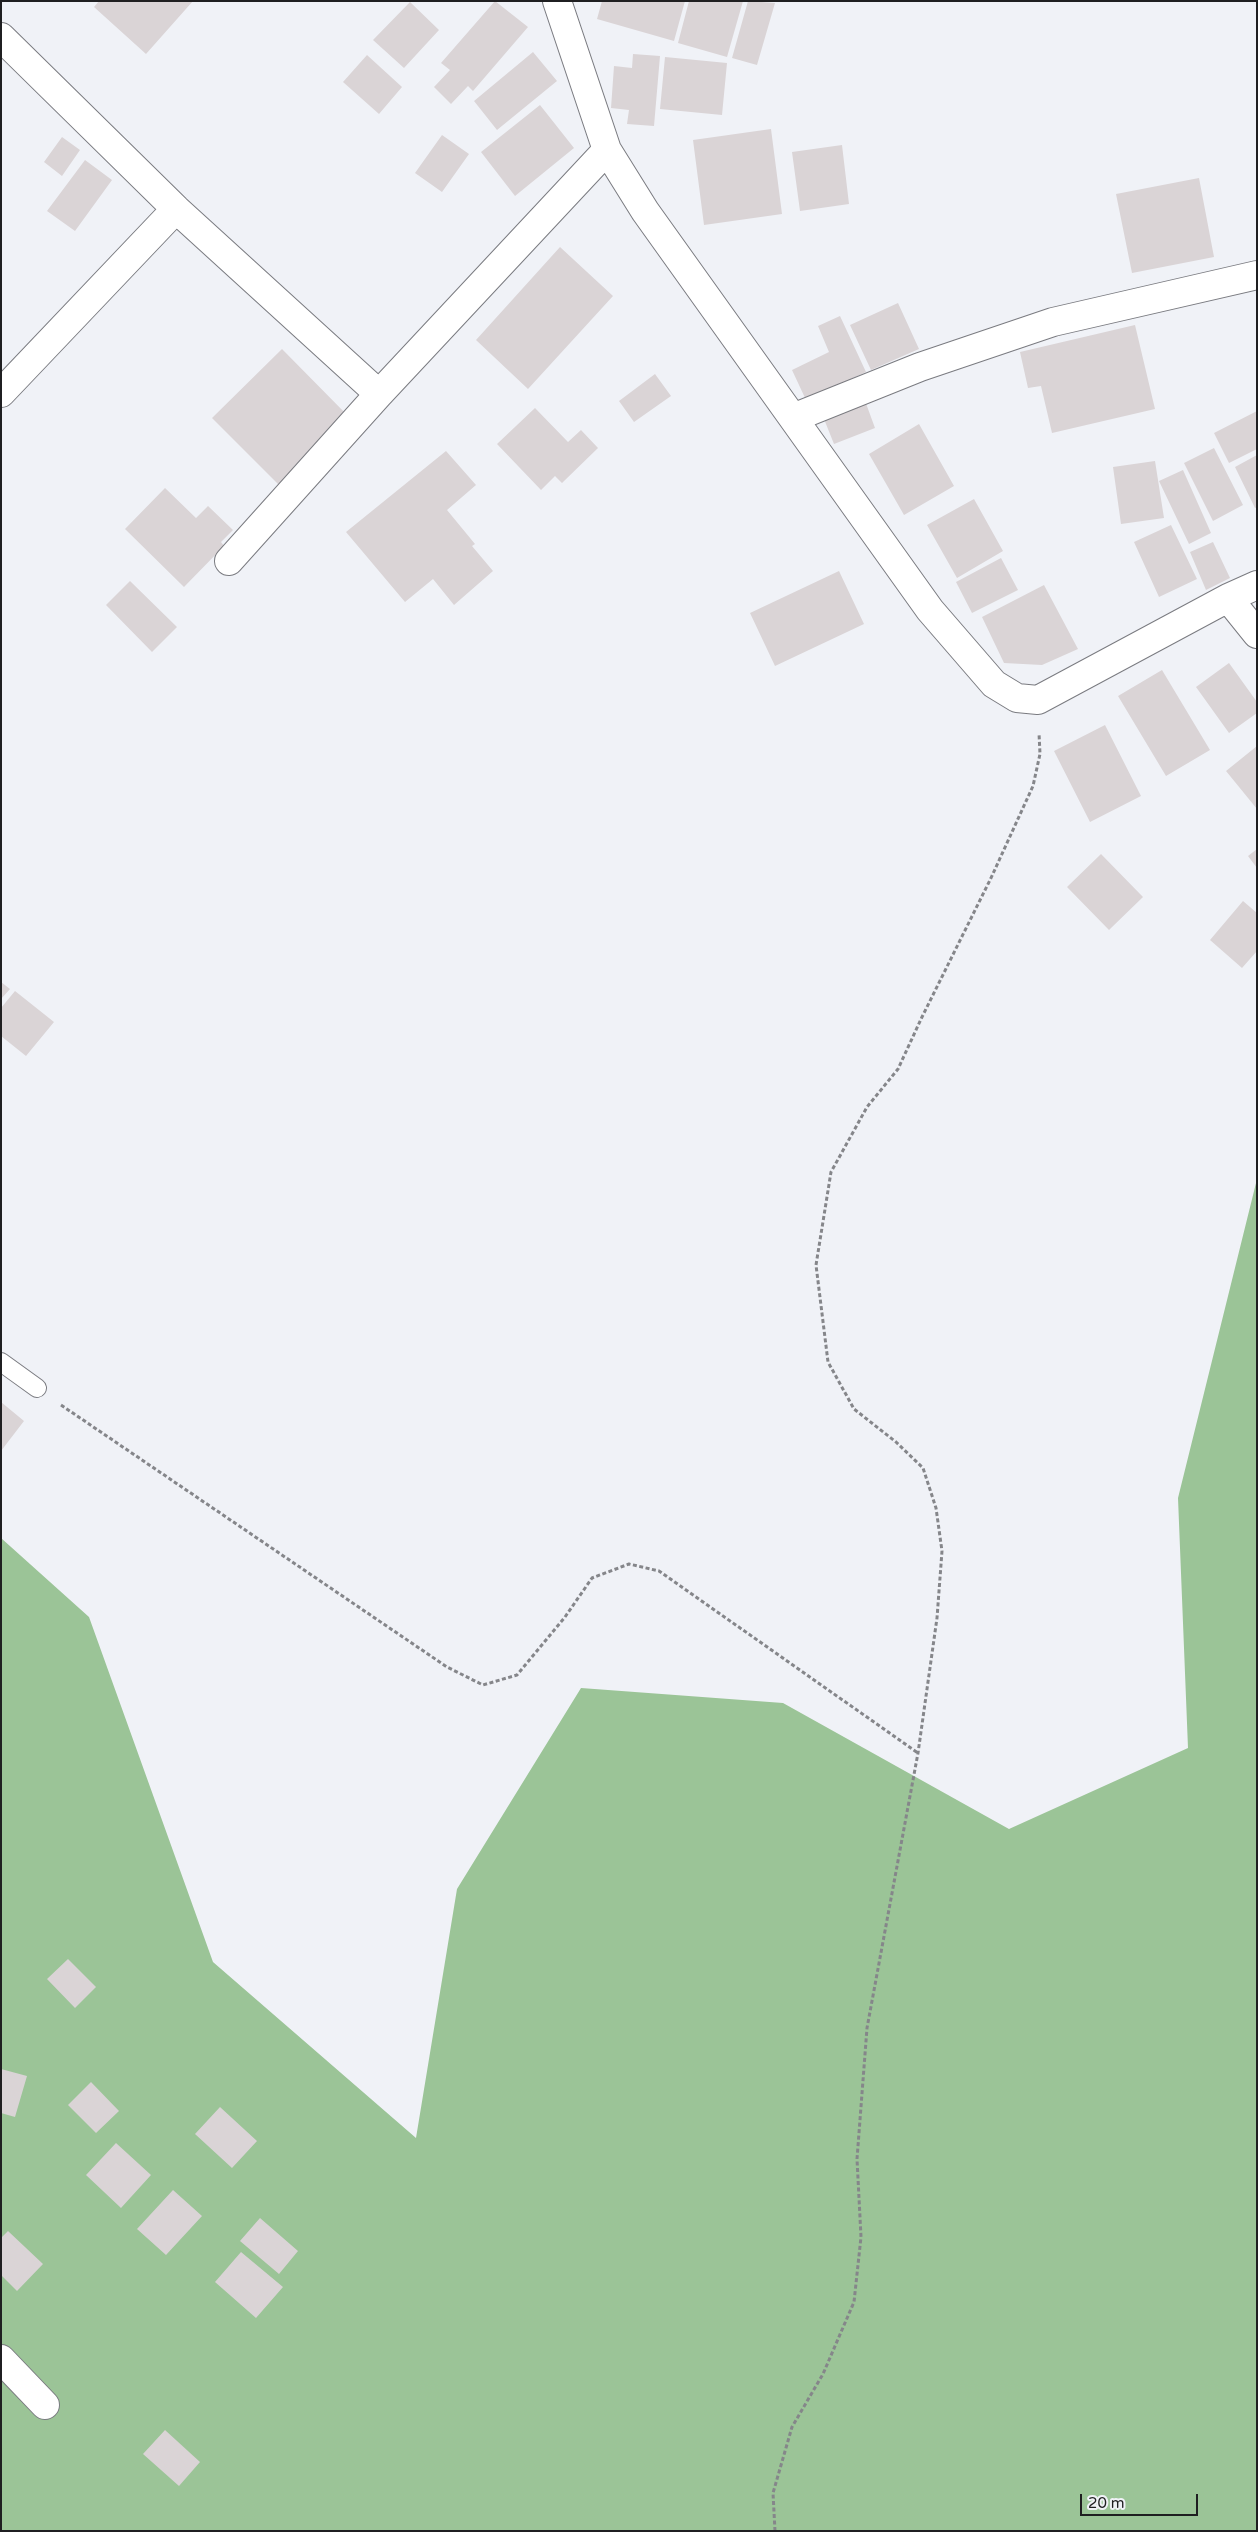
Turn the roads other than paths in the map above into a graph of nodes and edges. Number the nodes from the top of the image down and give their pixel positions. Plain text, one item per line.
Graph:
1 (557, 1) edge
2 (1, 37) edge
3 (606, 150) junction
4 (176, 209) junction
5 (1257, 276) edge
6 (1, 393) edge
7 (379, 394) junction
8 (793, 418) junction
9 (228, 561) dead end
10 (1257, 585) edge
11 (1228, 598) junction
12 (1257, 634) edge
13 (1, 1362) edge
14 (37, 1388) road end
15 (1, 2359) edge
16 (45, 2405) dead end

1 - 3 street
2 - 4 street
3 - 7 street
3 - 8 street
4 - 6 street
4 - 7 street
5 - 8 street
7 - 9 street
8 - 11 street
10 - 11 street
11 - 12 street
13 - 14 lane
15 - 16 street

